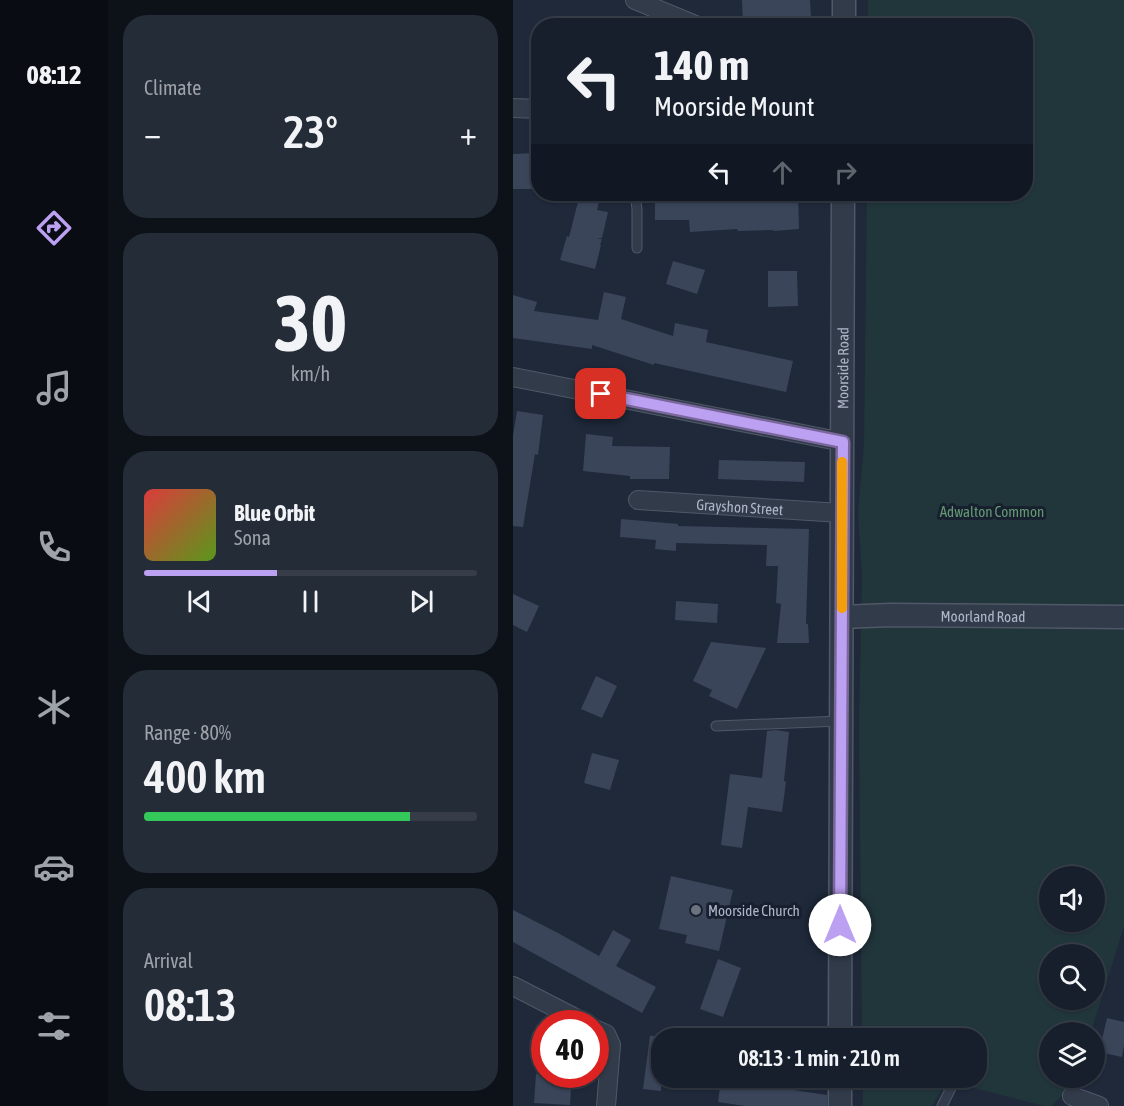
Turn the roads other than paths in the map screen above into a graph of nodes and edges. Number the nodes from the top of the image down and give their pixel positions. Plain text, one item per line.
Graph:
1 (635, 0) edge
2 (844, 0) edge
3 (678, 18) edge
4 (844, 18) edge
5 (513, 108) edge
6 (531, 109) edge
7 (636, 201) edge
8 (843, 201) edge
9 (637, 248) dead end
10 (513, 377) edge
11 (843, 442) junction
12 (638, 500) dead end
13 (841, 513) junction
14 (842, 617) junction
15 (1124, 617) edge
16 (841, 721) junction
17 (716, 726) dead end
18 (513, 986) edge
19 (560, 1010) edge
20 (840, 1028) edge
21 (609, 1041) edge
22 (609, 1069) edge
23 (607, 1088) edge
24 (840, 1088) edge
25 (951, 1088) edge
26 (1072, 1096) dead end
27 (606, 1106) edge
28 (840, 1106) edge
29 (942, 1106) edge
30 (1099, 1106) edge

1 - 3 street
2 - 4 street
5 - 6 street
7 - 9 lane
8 - 11 street, Moorside Road
10 - 11 street
11 - 13 street, Moorside Road
12 - 13 street, Grayshon Street
13 - 14 street, Moorside Road
14 - 15 street, Moorland Road
14 - 16 street, Moorside Road
16 - 17 lane
16 - 20 street, Moorside Road
18 - 19 street
21 - 22 street
23 - 27 street
24 - 28 street
25 - 29 lane
26 - 30 street

